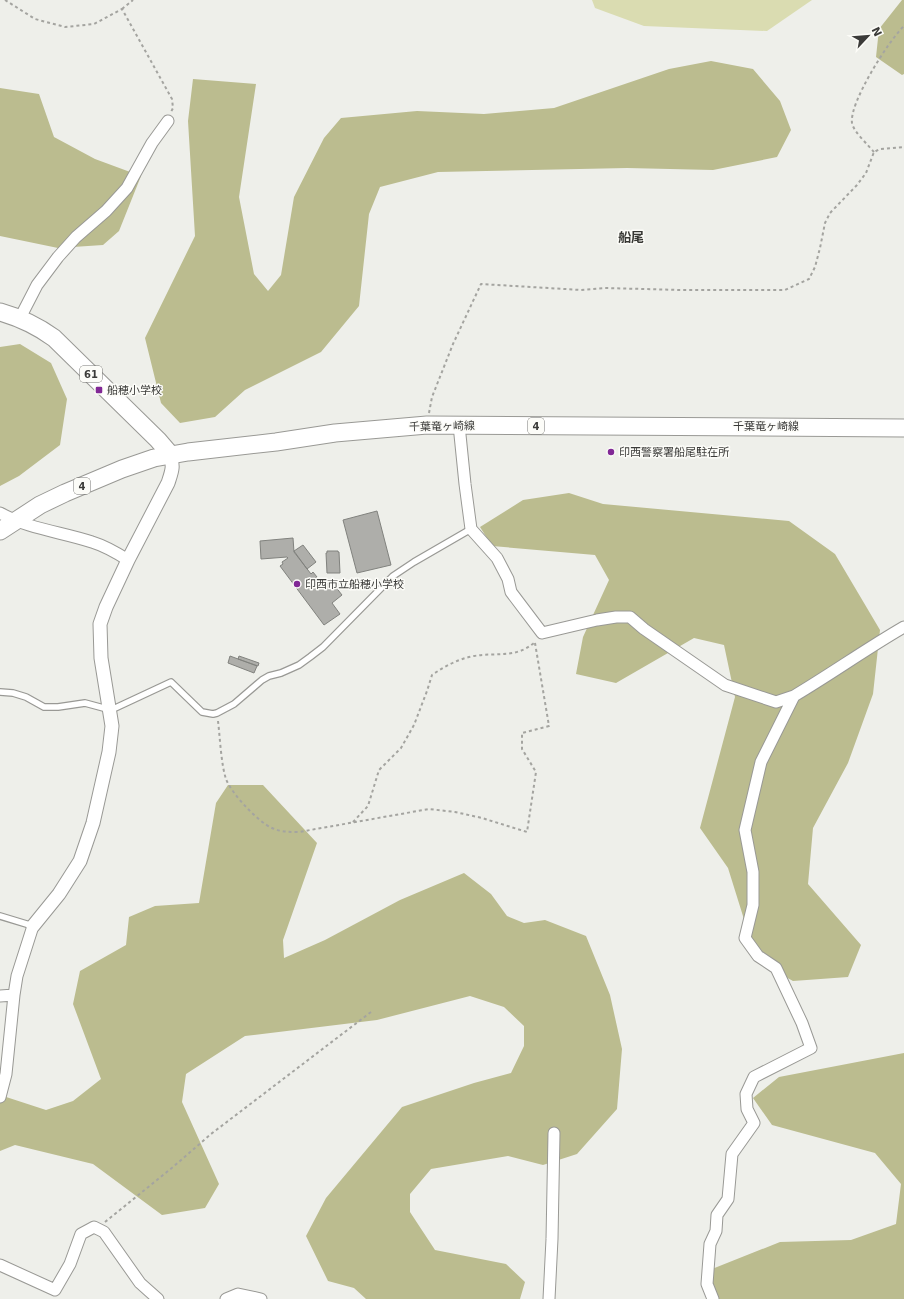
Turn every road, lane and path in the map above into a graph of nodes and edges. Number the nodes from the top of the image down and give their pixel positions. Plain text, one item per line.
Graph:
1 (5, 0) edge
2 (133, 0) edge
3 (122, 9) junction
4 (904, 26) edge
5 (168, 121) joint
6 (904, 147) edge
7 (874, 152) junction
8 (0, 312) edge
9 (20, 318) junction
10 (427, 425) junction
11 (459, 425) junction
12 (904, 428) edge
13 (170, 454) junction
14 (8, 517) edge
15 (471, 529) junction
16 (0, 531) edge
17 (128, 560) junction
18 (904, 627) edge
19 (542, 633) junction
20 (535, 643) junction
21 (0, 692) edge
22 (794, 696) junction
23 (111, 710) junction
24 (217, 713) junction
25 (353, 822) junction
26 (0, 916) edge
27 (33, 926) junction
28 (14, 995) junction
29 (0, 996) edge
30 (371, 1012) dead end
31 (0, 1097) edge
32 (554, 1133) dead end
33 (96, 1228) junction
34 (0, 1265) edge
35 (158, 1299) edge
36 (226, 1299) edge
37 (261, 1299) edge
38 (549, 1299) edge
39 (713, 1299) edge

1 - 3 path
2 - 3 path
3 - 5 path
4 - 7 path
5 - 9 street
6 - 7 path
7 - 10 path
8 - 9 main road, 61
9 - 13 main road, 61
10 - 11 main road, 千葉竜ヶ崎線 / 4
10 - 13 main road, 千葉竜ヶ崎線 / 4
11 - 12 main road, 千葉竜ヶ崎線 / 4
11 - 15 street
13 - 14 main road, 千葉竜ヶ崎線 / 4
13 - 17 street
14 - 16 main road, 千葉竜ヶ崎線 / 4
14 - 17 street
15 - 19 street
15 - 24 lane
17 - 23 street
18 - 22 street
19 - 20 path
19 - 22 street
20 - 25 path
20 - 25 path
21 - 23 lane
22 - 39 street
23 - 24 lane
23 - 27 street
24 - 25 path
26 - 27 lane
27 - 28 street
28 - 29 street
28 - 31 street
30 - 33 path
32 - 38 street
33 - 34 street
33 - 35 street
36 - 37 street

